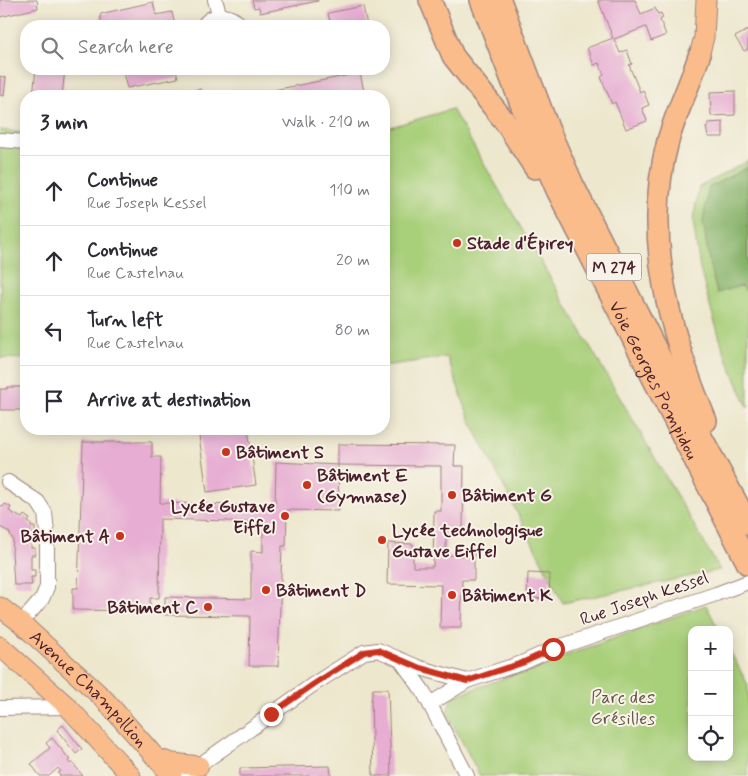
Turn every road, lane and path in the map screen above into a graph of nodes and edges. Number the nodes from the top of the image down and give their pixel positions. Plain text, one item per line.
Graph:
1 (215, 0) edge
2 (430, 0) edge
3 (481, 0) edge
4 (500, 0) edge
5 (706, 4) edge
6 (220, 16) junction
7 (210, 20) edge
8 (236, 20) edge
9 (699, 56) joint
10 (0, 140) edge
11 (20, 142) edge
12 (580, 238) junction
13 (8, 482) dead end
14 (748, 524) edge
15 (748, 564) edge
16 (748, 582) edge
17 (0, 607) edge
18 (21, 623) junction
19 (0, 646) edge
20 (402, 661) junction
21 (467, 681) junction
22 (423, 690) junction
23 (430, 704) junction
24 (68, 707) junction
25 (0, 708) edge
26 (156, 758) junction
27 (193, 772) edge
28 (131, 776) edge
29 (172, 776) edge
30 (467, 776) edge

1 - 6 street
2 - 12 highway
3 - 12 highway, Voie Georges Pompidou / M 274
4 - 14 highway, Voie Georges Pompidou / M 274
5 - 9 main road
6 - 7 street
6 - 8 street
9 - 14 highway
10 - 11 street
12 - 15 highway, Voie Georges Pompidou / M 274
13 - 18 street
16 - 21 street, Rue Joseph Kessel
17 - 18 main road, Avenue Champollion
18 - 26 main road, Avenue Champollion
19 - 24 main road, Avenue Champollion
20 - 21 street
20 - 22 street
20 - 27 street
21 - 22 street, Rue Joseph Kessel
21 - 23 street, Rue Joseph Kessel
22 - 23 street
23 - 30 street
24 - 25 street
24 - 28 main road, Avenue Champollion
26 - 27 main road
26 - 29 main road, Avenue Champollion

